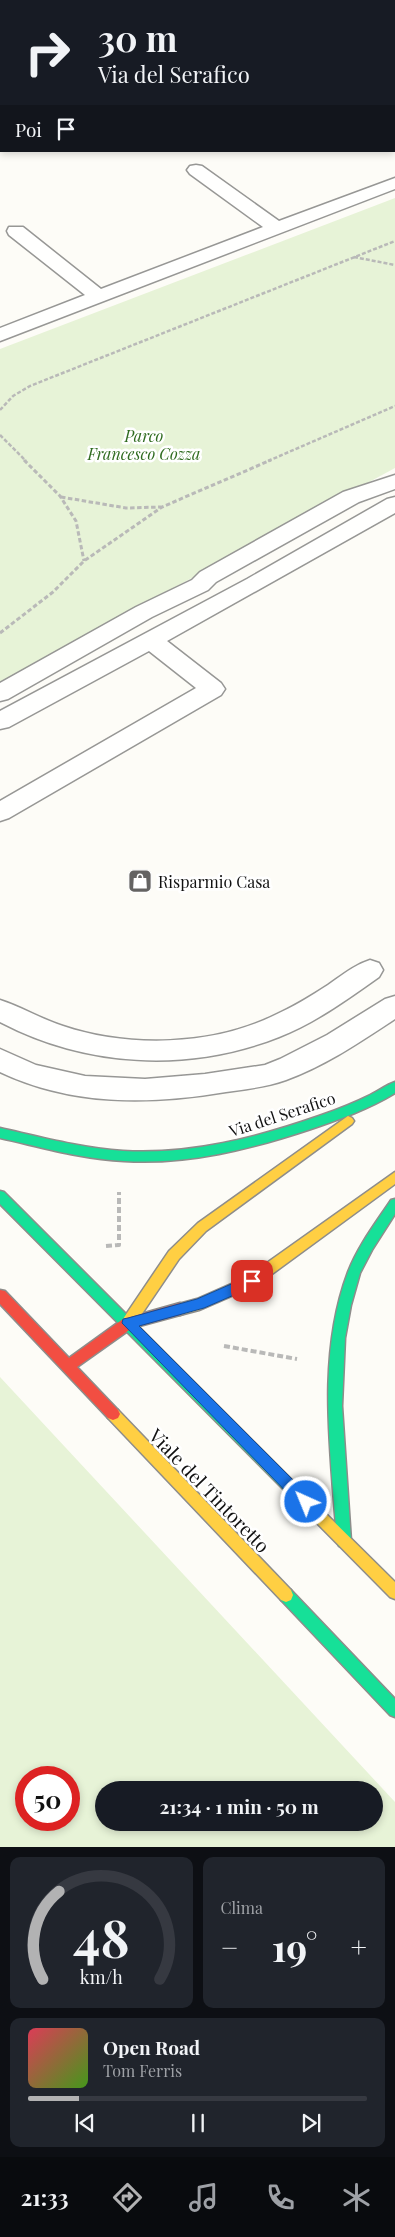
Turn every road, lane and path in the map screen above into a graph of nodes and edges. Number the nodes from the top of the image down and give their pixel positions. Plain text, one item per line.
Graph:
1 (196, 170) dead end
2 (395, 183) edge
3 (278, 229) junction
4 (16, 231) dead end
5 (395, 241) edge
6 (353, 257) junction
7 (395, 265) edge
8 (99, 297) junction
9 (0, 335) edge
10 (395, 406) edge
11 (0, 410) edge
12 (0, 435) edge
13 (395, 480) edge
14 (60, 496) junction
15 (395, 504) edge
16 (162, 507) junction
17 (84, 561) junction
18 (0, 633) edge
19 (150, 640) junction
20 (0, 693) edge
21 (0, 721) edge
22 (0, 812) edge
23 (370, 970) dead end
24 (395, 1006) edge
25 (0, 1010) edge
26 (0, 1060) edge
27 (394, 1088) edge
28 (0, 1133) edge
29 (395, 1177) edge
30 (119, 1184) dead end
31 (0, 1196) edge
32 (395, 1204) edge
33 (119, 1245) dead end
34 (0, 1295) edge
35 (128, 1323) junction
36 (224, 1346) dead end
37 (300, 1359) dead end
38 (68, 1366) junction
39 (344, 1541) junction
40 (395, 1592) edge
41 (395, 1710) edge

1 - 3 lane
2 - 3 lane
3 - 8 lane
4 - 8 lane
5 - 6 path
6 - 7 path
6 - 11 path
8 - 9 lane
10 - 16 path
12 - 14 path
13 - 20 lane
14 - 16 path
14 - 17 path
15 - 19 lane
16 - 17 path
17 - 18 path
19 - 21 lane
19 - 22 lane
23 - 25 lane
24 - 26 lane
27 - 28 street, Via del Serafico
27 - 35 street, Via del Serafico
29 - 35 street, Via del Serafico
30 - 33 path
31 - 35 street
32 - 39 street
34 - 38 street, Viale del Tintoretto
35 - 38 street, Via del Serafico
35 - 39 street
36 - 37 path
38 - 41 street, Viale del Tintoretto
39 - 40 street

